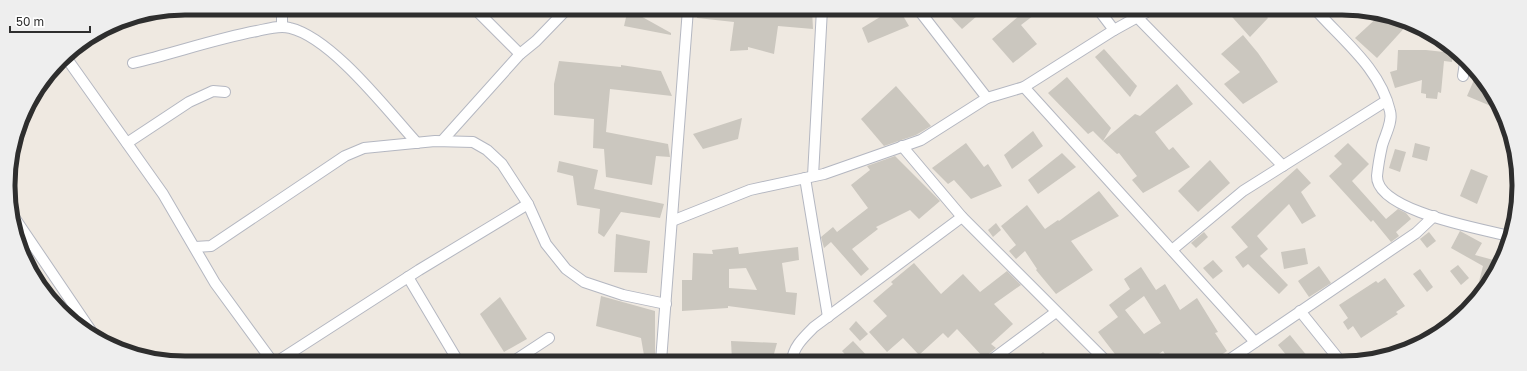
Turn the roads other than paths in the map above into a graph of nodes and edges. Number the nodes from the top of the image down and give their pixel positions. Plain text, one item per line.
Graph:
1 (282, 15) edge
2 (481, 15) edge
3 (560, 15) edge
4 (688, 15) edge
5 (822, 15) edge
6 (923, 15) edge
7 (1103, 15) edge
8 (1141, 15) edge
9 (1319, 15) edge
10 (1137, 17) junction
11 (282, 27) junction
12 (1114, 30) junction
13 (520, 54) junction
14 (69, 61) edge
15 (133, 63) dead end
16 (1464, 67) edge
17 (1462, 76) dead end
18 (1024, 87) junction
19 (225, 92) dead end
20 (987, 98) junction
21 (1386, 101) junction
22 (442, 141) junction
23 (416, 142) junction
24 (127, 143) junction
25 (902, 146) junction
26 (1283, 166) junction
27 (809, 177) junction
28 (528, 204) junction
29 (1434, 216) junction
30 (962, 217) junction
31 (672, 221) junction
32 (20, 226) edge
33 (1505, 235) edge
34 (211, 246) junction
35 (195, 247) junction
36 (1172, 250) junction
37 (204, 262) junction
38 (408, 277) junction
39 (666, 304) junction
40 (1300, 311) junction
41 (1056, 312) junction
42 (828, 317) junction
43 (87, 324) edge
44 (549, 338) dead end
45 (1255, 342) junction
46 (268, 356) edge
47 (287, 356) edge
48 (454, 356) edge
49 (523, 356) edge
50 (662, 356) edge
51 (794, 356) edge
52 (998, 356) edge
53 (1100, 356) edge
54 (1235, 356) edge
55 (1336, 356) edge

1 - 11 street
2 - 13 street
3 - 13 street
4 - 31 street
5 - 27 street
6 - 20 street
7 - 12 street
8 - 10 street
9 - 21 street
10 - 12 street
10 - 26 street
11 - 15 street
11 - 23 street
12 - 18 street
13 - 22 street
14 - 24 street
16 - 17 street
18 - 20 street
18 - 36 street
19 - 24 street
20 - 25 street
21 - 26 street
21 - 29 street
22 - 23 street
22 - 28 street
23 - 34 street
24 - 35 street
25 - 27 street
25 - 30 street
26 - 36 street
27 - 31 street
27 - 42 street
28 - 38 street
28 - 39 street
29 - 33 street
29 - 40 street
30 - 41 street
30 - 42 street
31 - 39 street
32 - 43 street
34 - 35 street
34 - 37 street
35 - 37 street
36 - 45 street
37 - 46 street
38 - 47 street
38 - 48 street
39 - 50 street
40 - 45 street
40 - 55 street
41 - 52 street
41 - 53 street
42 - 51 street
44 - 49 street
45 - 54 street

